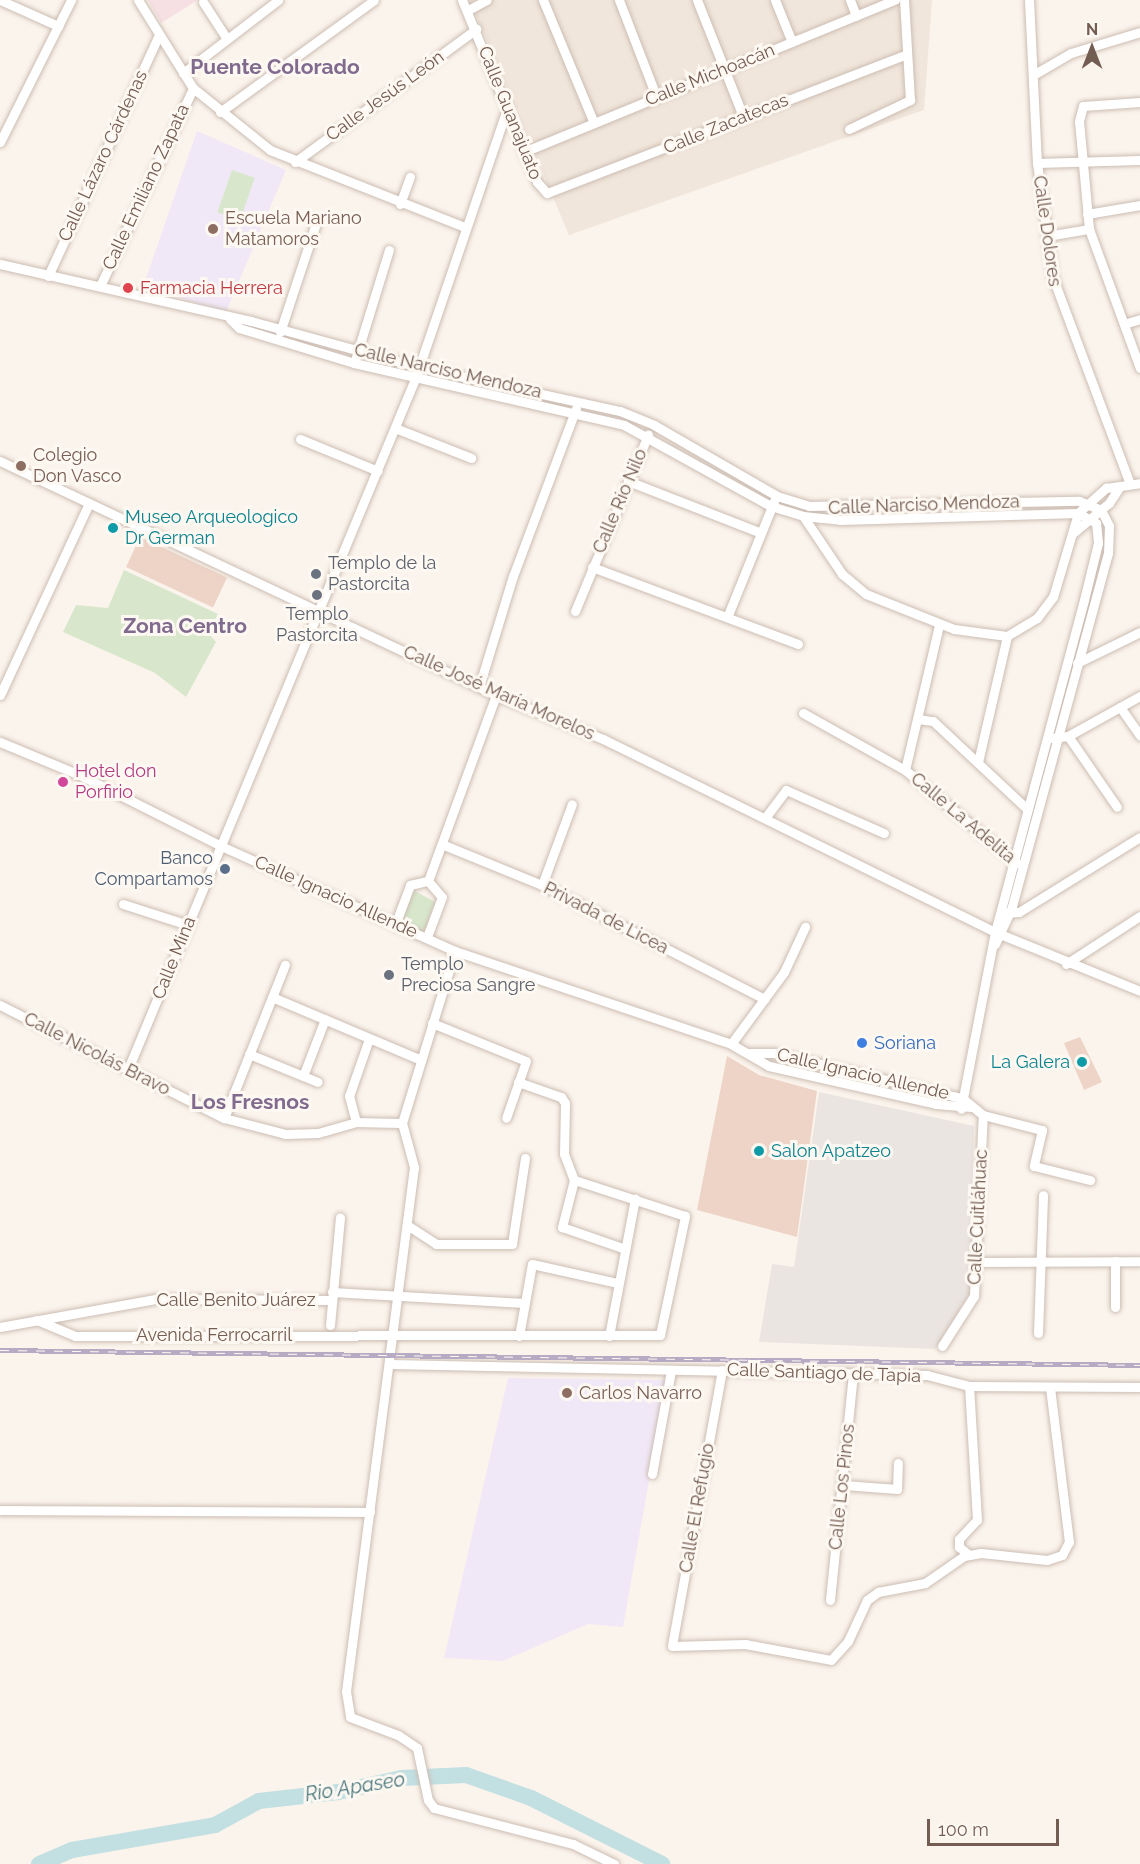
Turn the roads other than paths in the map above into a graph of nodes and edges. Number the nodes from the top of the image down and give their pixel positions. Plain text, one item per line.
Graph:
1 (0, 0) edge
2 (71, 0) edge
3 (138, 0) edge
4 (374, 0) edge
5 (462, 0) edge
6 (487, 0) edge
7 (543, 0) edge
8 (619, 0) edge
9 (697, 0) edge
10 (775, 0) edge
11 (850, 0) edge
12 (895, 0) edge
13 (904, 0) edge
14 (1029, 0) edge
15 (203, 2) dead end
16 (272, 2) edge
17 (468, 10) junction
18 (856, 16) junction
19 (58, 26) junction
20 (476, 29) junction
21 (1140, 32) edge
22 (158, 37) junction
23 (227, 39) junction
24 (792, 42) junction
25 (905, 55) junction
26 (724, 69) junction
27 (183, 73) junction
28 (1033, 75) junction
29 (193, 88) junction
30 (657, 96) junction
31 (1140, 102) edge
32 (508, 106) junction
33 (220, 112) junction
34 (743, 116) junction
35 (594, 123) junction
36 (849, 129) dead end
37 (0, 142) edge
38 (526, 151) junction
39 (1140, 160) edge
40 (295, 162) junction
41 (1037, 163) junction
42 (1082, 164) junction
43 (410, 177) dead end
44 (547, 193) joint
45 (400, 204) junction
46 (1140, 205) edge
47 (1087, 214) junction
48 (316, 220) dead end
49 (464, 227) junction
50 (1089, 229) junction
51 (1047, 236) junction
52 (389, 250) dead end
53 (0, 264) edge
54 (48, 276) junction
55 (99, 286) junction
56 (230, 319) junction
57 (1140, 319) edge
58 (1124, 324) junction
59 (282, 329) junction
60 (276, 340) junction
61 (357, 351) junction
62 (354, 363) junction
63 (418, 367) junction
64 (1140, 368) edge
65 (415, 379) junction
66 (578, 400) junction
67 (575, 412) junction
68 (395, 428) junction
69 (648, 435) junction
70 (300, 439) dead end
71 (471, 458) dead end
72 (0, 462) edge
73 (378, 471) junction
74 (628, 481) junction
75 (1134, 482) edge
76 (777, 496) junction
77 (1088, 502) junction
78 (88, 505) junction
79 (771, 506) junction
80 (1101, 510) junction
81 (1078, 513) junction
82 (803, 516) junction
83 (1092, 519) junction
84 (759, 532) junction
85 (1073, 533) junction
86 (592, 567) junction
87 (1084, 600) junction
88 (1094, 603) junction
89 (575, 611) dead end
90 (320, 612) junction
91 (728, 615) junction
92 (939, 625) junction
93 (1140, 632) edge
94 (1007, 636) junction
95 (798, 644) dead end
96 (1077, 663) junction
97 (479, 687) junction
98 (0, 695) edge
99 (496, 695) junction
100 (1140, 696) edge
101 (1120, 707) junction
102 (803, 713) dead end
103 (918, 719) junction
104 (1068, 736) junction
105 (1140, 736) edge
106 (1052, 738) junction
107 (0, 742) edge
108 (978, 762) junction
109 (906, 770) junction
110 (572, 804) dead end
111 (1117, 807) dead end
112 (1026, 808) junction
113 (765, 818) junction
114 (885, 833) dead end
115 (1140, 837) edge
116 (444, 845) junction
117 (221, 846) junction
118 (1018, 864) junction
119 (428, 881) junction
120 (543, 885) junction
121 (123, 904) dead end
122 (1006, 914) junction
123 (1140, 916) edge
124 (188, 925) junction
125 (395, 925) junction
126 (805, 927) dead end
127 (998, 933) junction
128 (427, 938) junction
129 (455, 951) junction
130 (1066, 964) junction
131 (285, 965) dead end
132 (1140, 991) edge
133 (272, 997) junction
134 (765, 999) junction
135 (0, 1005) edge
136 (325, 1019) junction
137 (432, 1023) junction
138 (369, 1039) junction
139 (731, 1044) junction
140 (750, 1053) junction
141 (249, 1054) junction
142 (419, 1059) junction
143 (128, 1069) junction
144 (303, 1076) junction
145 (318, 1082) dead end
146 (518, 1082) junction
147 (962, 1098) junction
148 (971, 1107) junction
149 (961, 1109) junction
150 (983, 1115) junction
151 (224, 1118) junction
152 (506, 1118) dead end
153 (356, 1122) junction
154 (402, 1123) junction
155 (525, 1158) dead end
156 (574, 1180) junction
157 (1090, 1180) dead end
158 (1042, 1195) dead end
159 (635, 1198) junction
160 (340, 1216) dead end
161 (406, 1225) junction
162 (625, 1249) junction
163 (1039, 1260) junction
164 (1115, 1261) junction
165 (1140, 1261) edge
166 (975, 1262) junction
167 (618, 1283) junction
168 (331, 1296) junction
169 (399, 1296) junction
170 (524, 1303) junction
171 (1115, 1307) dead end
172 (37, 1320) junction
173 (330, 1325) dead end
174 (0, 1328) edge
175 (1038, 1333) dead end
176 (394, 1334) junction
177 (519, 1336) junction
178 (609, 1336) junction
179 (942, 1346) dead end
180 (390, 1364) junction
181 (671, 1370) junction
182 (722, 1370) junction
183 (853, 1373) junction
184 (969, 1386) junction
185 (1050, 1387) junction
186 (1140, 1387) edge
187 (898, 1463) dead end
188 (652, 1474) dead end
189 (844, 1485) junction
190 (0, 1510) edge
191 (370, 1512) junction
192 (969, 1555) junction
193 (830, 1600) dead end
194 (614, 1864) edge

1 - 19 street
2 - 19 street
3 - 22 street
4 - 33 street
5 - 17 street, Calle Guanajuato
6 - 17 street
7 - 35 street
8 - 30 street
9 - 26 street
10 - 24 street
11 - 18 street
12 - 18 street, Calle Michoacán
13 - 25 street
14 - 28 street, Calle Dolores
15 - 23 street
16 - 23 street
17 - 20 street, Calle Guanajuato
18 - 24 street, Calle Michoacán
19 - 37 street
20 - 32 street, Calle Guanajuato
20 - 40 street, Calle Jesús León
21 - 28 street
22 - 27 street
22 - 54 street, Calle Lázaro Cárdenas
23 - 27 street
24 - 26 street, Calle Michoacán
25 - 34 street, Calle Zacatecas
25 - 36 street
26 - 30 street, Calle Michoacán
26 - 34 street
27 - 29 street
28 - 41 street, Calle Dolores
29 - 33 street
29 - 55 street, Calle Emiliano Zapata
30 - 35 street, Calle Michoacán
31 - 42 street
32 - 38 street, Calle Guanajuato
32 - 49 street, Calle Mina
33 - 40 street
34 - 44 street, Calle Zacatecas
35 - 38 street, Calle Michoacán
38 - 44 street, Calle Guanajuato
39 - 42 street
40 - 45 street
41 - 42 street
41 - 51 street, Calle Dolores
42 - 47 street
43 - 45 street
45 - 49 street
46 - 47 street
47 - 50 street
48 - 59 street
49 - 63 street, Calle Mina
50 - 51 street
50 - 58 street
51 - 75 street, Calle Dolores
52 - 61 street
53 - 54 street, Calle Narciso Mendoza
54 - 55 street, Calle Narciso Mendoza
55 - 56 street, Calle Narciso Mendoza
56 - 59 street, Calle Narciso Mendoza
56 - 60 street, Calle Narciso Mendoza
57 - 58 street
58 - 64 street
59 - 60 street
59 - 61 street, Calle Narciso Mendoza
60 - 62 street, Calle Narciso Mendoza
61 - 62 street
61 - 63 street, Calle Narciso Mendoza
62 - 65 street, Calle Narciso Mendoza
63 - 65 street, Calle Mina
63 - 66 street, Calle Narciso Mendoza
65 - 67 street, Calle Narciso Mendoza
65 - 68 street, Calle Mina
66 - 67 street
66 - 76 street, Calle Narciso Mendoza
67 - 69 street, Calle Narciso Mendoza
67 - 97 street
68 - 71 street
68 - 73 street, Calle Mina
69 - 74 street, Calle Río Nilo
69 - 79 street, Calle Narciso Mendoza
70 - 73 street
72 - 78 street, Calle José María Morelos
73 - 90 street, Calle Mina
74 - 84 street
74 - 86 street, Calle Río Nilo
75 - 77 street
75 - 80 street
76 - 77 street, Calle Narciso Mendoza
76 - 79 street
77 - 80 street
77 - 81 street
78 - 90 street, Calle José María Morelos
78 - 98 street
79 - 82 street, Calle Narciso Mendoza
79 - 84 street
80 - 83 street
80 - 88 street
81 - 82 street, Calle Narciso Mendoza
81 - 83 street, Calle Narciso Mendoza
81 - 85 street
82 - 92 street
83 - 85 street
83 - 87 street
84 - 91 street
85 - 94 street
86 - 89 street, Calle Río Nilo
86 - 91 street
87 - 88 street
87 - 106 street
88 - 96 street
90 - 97 street, Calle José María Morelos
90 - 117 street, Calle Mina
91 - 95 street
92 - 94 street
92 - 103 street
93 - 96 street
94 - 108 street
96 - 106 street
97 - 99 street, Calle José María Morelos
99 - 113 street, Calle José María Morelos
99 - 116 street
100 - 101 street
101 - 104 street
101 - 105 street
102 - 109 street, Calle La Adelita
103 - 108 street
103 - 109 street
104 - 106 street
104 - 111 street
106 - 112 street
106 - 118 street
107 - 117 street, Calle Ignacio Allende
108 - 112 street
109 - 118 street, Calle La Adelita
110 - 120 street
112 - 118 street
113 - 114 street
113 - 127 street, Calle José María Morelos
115 - 122 street
116 - 119 street
116 - 120 street, Privada de Licea
117 - 124 street, Calle Mina
117 - 125 street, Calle Ignacio Allende
118 - 122 street
119 - 125 street
119 - 128 street
120 - 134 street, Privada de Licea
121 - 124 street
122 - 127 street
123 - 130 street
124 - 143 street, Calle Mina
125 - 128 street, Calle Ignacio Allende
126 - 134 street
127 - 130 street, Calle José María Morelos
127 - 147 street
128 - 129 street, Calle Ignacio Allende
129 - 137 street
129 - 139 street, Calle Ignacio Allende
130 - 132 street, Calle José María Morelos
131 - 133 street
133 - 136 street
133 - 141 street
134 - 139 street
135 - 143 street, Calle Nicolás Bravo
136 - 138 street
136 - 144 street
137 - 142 street
137 - 146 street
138 - 142 street
138 - 153 street
139 - 140 street, Calle Ignacio Allende
140 - 147 street, Calle Ignacio Allende
140 - 149 street, Calle Ignacio Allende
141 - 144 street
141 - 151 street
142 - 154 street
143 - 151 street, Calle Nicolás Bravo
144 - 145 street
146 - 152 street
146 - 156 street
147 - 148 street, Calle Ignacio Allende
147 - 149 street
148 - 149 street, Calle Ignacio Allende
148 - 150 street, Calle Ignacio Allende
150 - 157 street, Calle Ignacio Allende
150 - 166 street, Calle Cuitláhuac
151 - 153 street, Calle Nicolás Bravo
153 - 154 street, Calle Nicolás Bravo
154 - 161 street
155 - 161 street
156 - 159 street
156 - 162 street
158 - 163 street
159 - 162 street
159 - 178 street, Avenida Ferrocarril
160 - 168 street
161 - 169 street
162 - 167 street
163 - 164 street
163 - 166 street
163 - 175 street
164 - 165 street
164 - 171 street
166 - 179 street, Calle Cuitláhuac
167 - 170 street
167 - 178 street
168 - 169 street, Calle Benito Juárez
168 - 172 street, Calle Benito Juárez
168 - 173 street
169 - 170 street, Calle Benito Juárez
169 - 176 street
170 - 177 street
172 - 174 street, Calle Benito Juárez
172 - 176 street, Avenida Ferrocarril
176 - 177 street, Avenida Ferrocarril
176 - 180 street
177 - 178 street, Avenida Ferrocarril
180 - 181 street, Calle Santiago de Tapia
180 - 191 street
181 - 182 street, Calle Santiago de Tapia
181 - 188 street
182 - 183 street, Calle Santiago de Tapia
182 - 192 street, Calle El Refugio
183 - 184 street, Calle Santiago de Tapia
183 - 189 street, Calle Los Pinos
184 - 185 street, Calle Santiago de Tapia
184 - 192 street
185 - 186 street, Calle Santiago de Tapia
185 - 192 street
187 - 189 street
189 - 193 street, Calle Los Pinos
190 - 191 street
191 - 194 street

